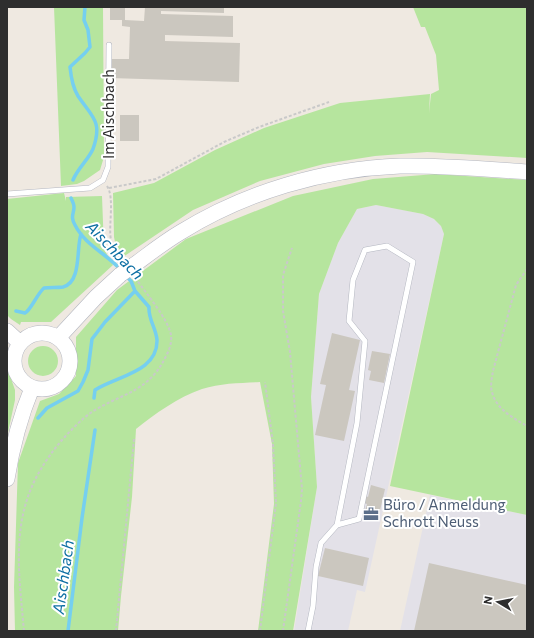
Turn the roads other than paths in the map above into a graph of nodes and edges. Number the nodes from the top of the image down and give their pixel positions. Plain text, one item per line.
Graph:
1 (109, 45) dead end
2 (527, 172) edge
3 (7, 194) edge
4 (7, 331) edge
5 (58, 338) junction
6 (20, 343) junction
7 (32, 388) junction
8 (7, 479) edge
9 (337, 525) junction
10 (308, 631) edge

1 - 3 lane, Im Aischbach
2 - 5 main road
4 - 6 main road
5 - 6 main road
5 - 7 main road
6 - 7 main road
7 - 8 main road
9 - 9 lane
9 - 10 lane

